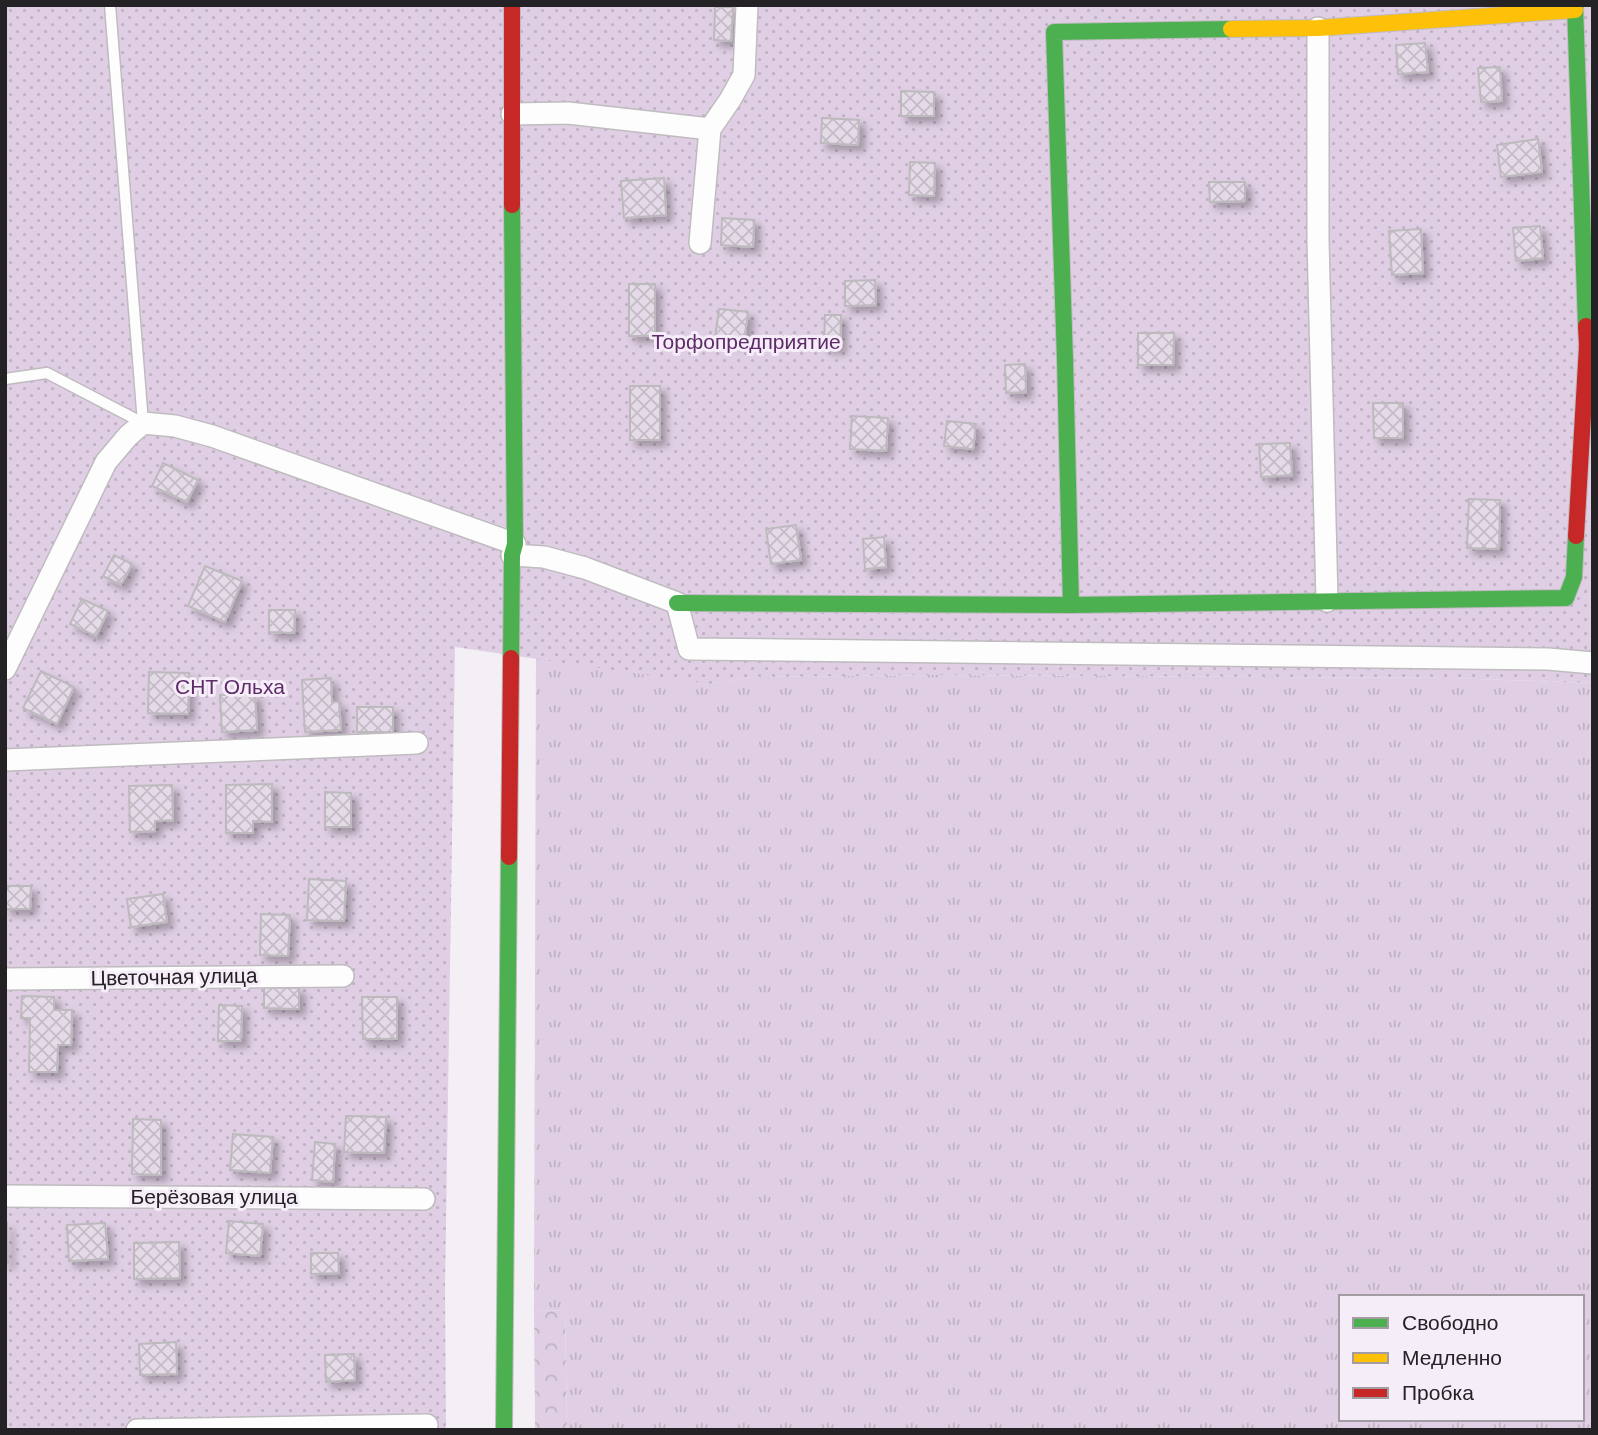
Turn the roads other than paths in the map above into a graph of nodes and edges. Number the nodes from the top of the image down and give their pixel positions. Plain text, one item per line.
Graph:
1 (110, 5) edge
2 (512, 5) edge
3 (747, 5) edge
4 (1575, 8) edge
5 (1318, 28) junction
6 (512, 114) junction
7 (710, 129) junction
8 (700, 243) dead end
9 (5, 379) edge
10 (143, 422) junction
11 (513, 550) junction
12 (1327, 601) junction
13 (677, 603) junction
14 (1071, 605) junction
15 (1593, 663) edge
16 (5, 669) edge
17 (417, 743) dead end
18 (5, 760) edge
19 (343, 976) dead end
20 (5, 979) edge
21 (5, 1196) edge
22 (424, 1199) dead end
23 (427, 1425) dead end
24 (137, 1430) edge
25 (504, 1430) edge

1 - 10 lane
2 - 6 street
3 - 7 street
4 - 5 street
4 - 12 street
5 - 12 street
5 - 14 street
6 - 7 street
6 - 11 street
7 - 8 street
9 - 10 lane
10 - 11 street
10 - 16 street
11 - 13 street
11 - 25 street
12 - 14 street
13 - 14 street
13 - 15 street
17 - 18 street
19 - 20 street, Цветочная улица
21 - 22 street, Берёзовая улица
23 - 24 street

